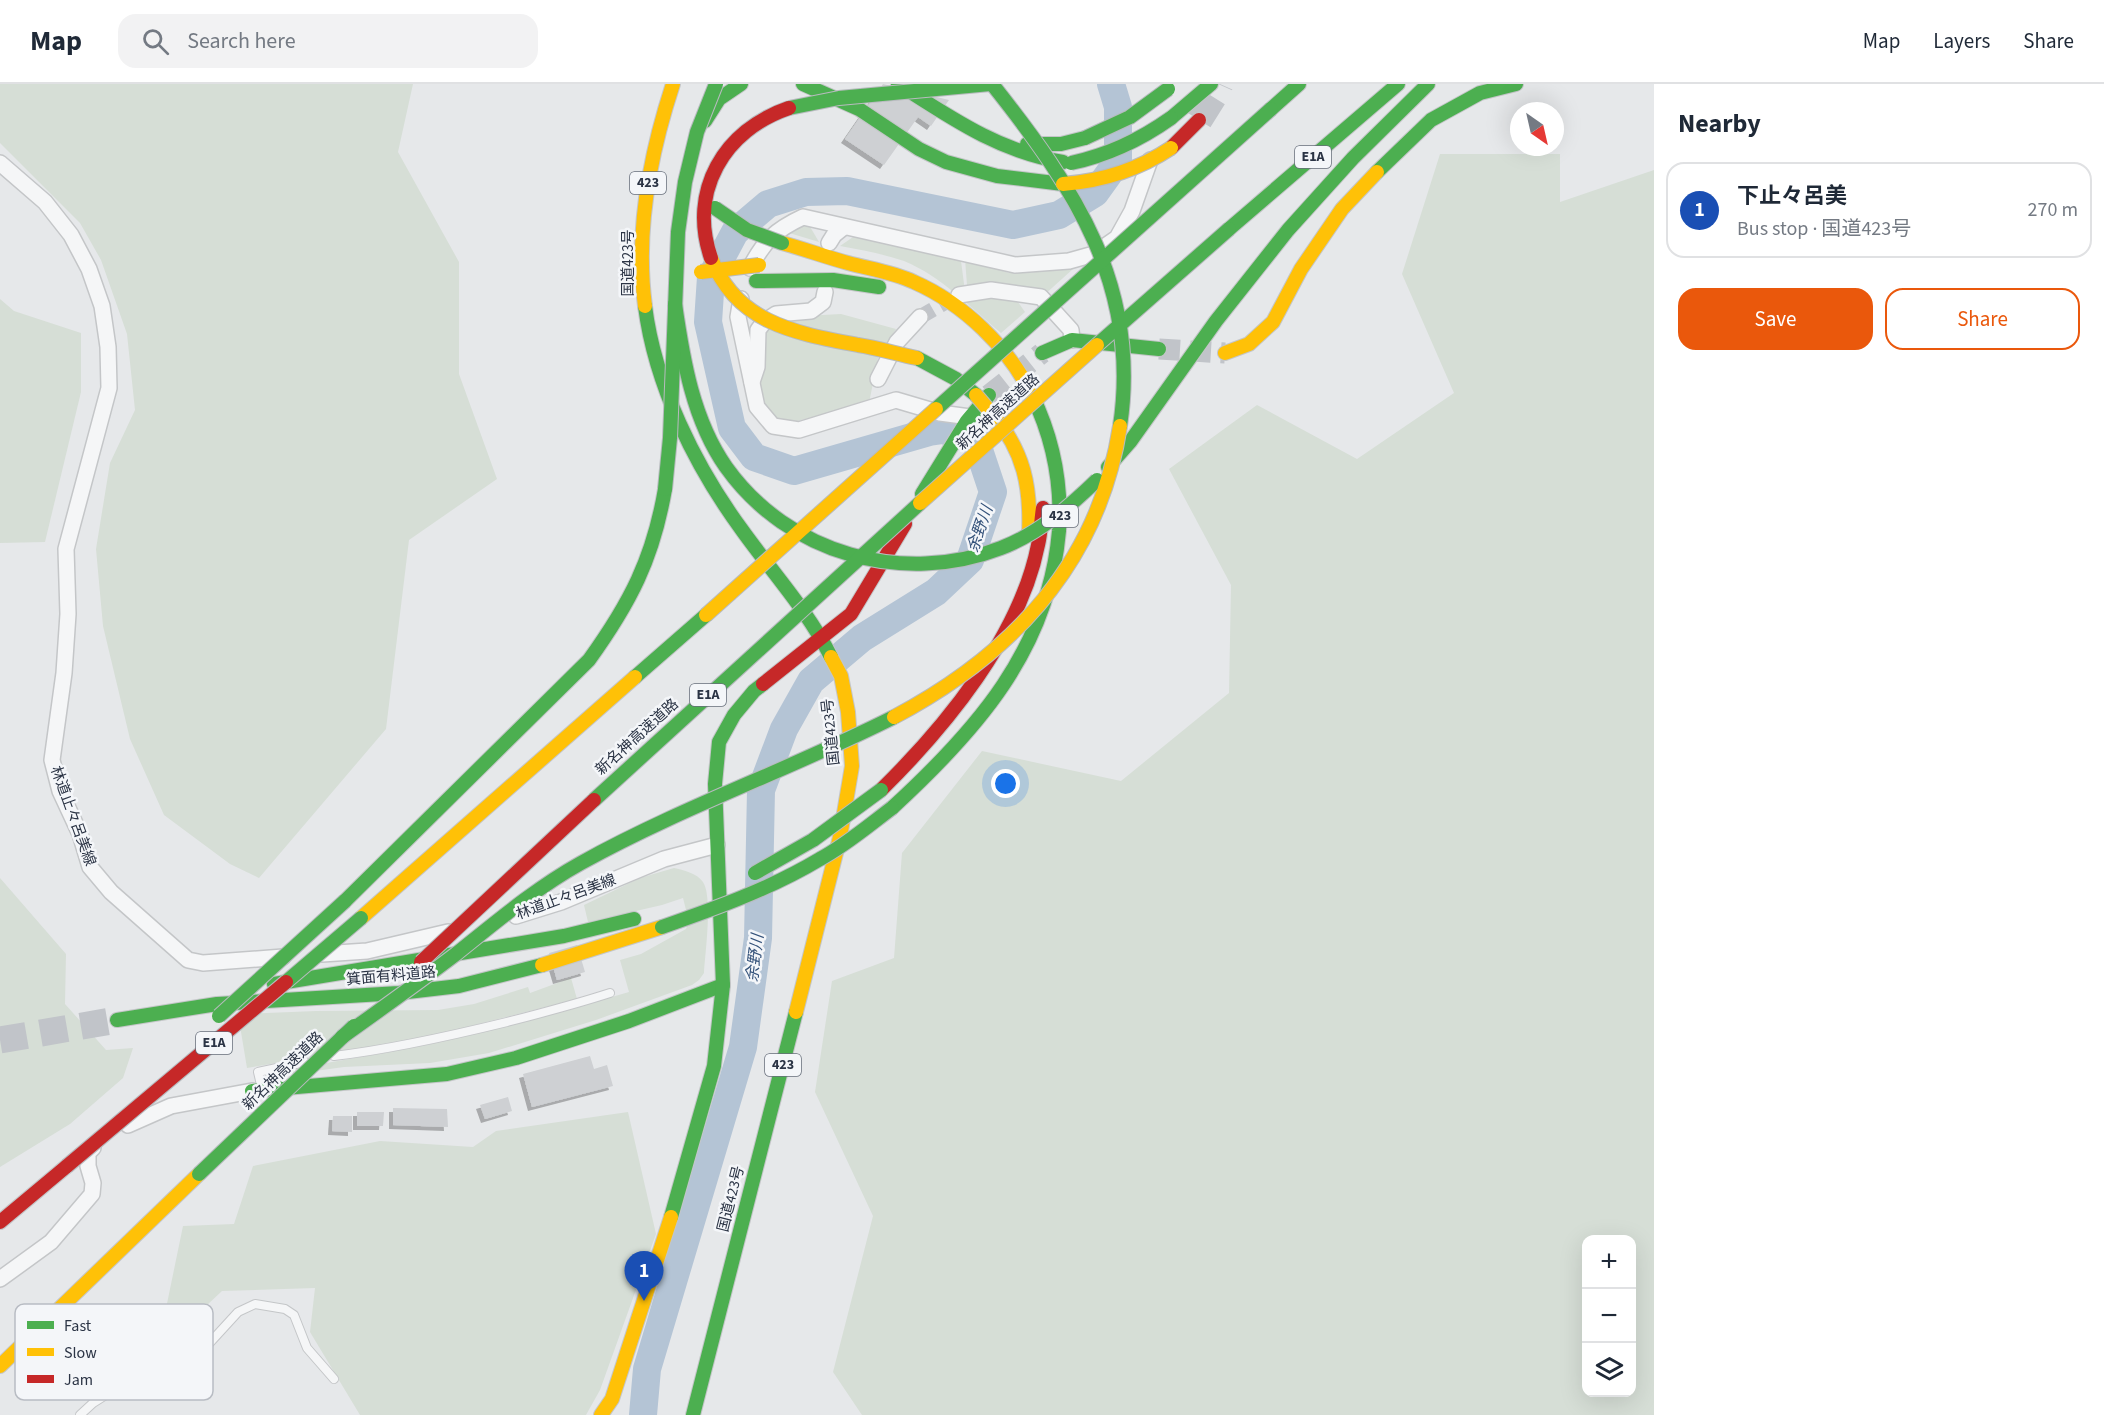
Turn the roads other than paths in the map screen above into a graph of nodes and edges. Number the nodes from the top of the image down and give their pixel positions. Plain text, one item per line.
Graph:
1 (673, 84) edge
2 (716, 84) edge
3 (741, 84) edge
4 (803, 84) edge
5 (831, 84) edge
6 (898, 84) edge
7 (991, 84) edge
8 (1211, 84) edge
9 (1299, 84) edge
10 (1398, 84) edge
11 (1428, 84) edge
12 (1516, 84) edge
13 (1165, 86) edge
14 (859, 109) junction
15 (1199, 120) tunnel mouth
16 (973, 132) junction
17 (0, 164) edge
18 (844, 227) junction
19 (829, 243) dead end
20 (810, 264) dead end
21 (764, 265) dead end
22 (860, 266) junction
23 (654, 286) junction
24 (711, 286) dead end
25 (689, 288) dead end
26 (825, 292) dead end
27 (895, 292) dead end
28 (959, 295) tunnel mouth
29 (675, 303) junction
30 (924, 310) tunnel mouth
31 (1072, 340) junction
32 (1160, 349) tunnel mouth
33 (982, 350) dead end
34 (1042, 353) tunnel mouth
35 (1225, 353) tunnel mouth
36 (996, 368) dead end
37 (878, 379) dead end
38 (752, 385) junction
39 (982, 395) junction
40 (1016, 398) dead end
41 (968, 419) junction
42 (1039, 454) dead end
43 (1043, 495) dead end
44 (1013, 614) junction
45 (821, 637) junction
46 (717, 845) junction
47 (702, 897) dead end
48 (650, 915) dead end
49 (723, 985) junction
50 (610, 993) dead end
51 (208, 1025) dead end
52 (342, 1037) junction
53 (140, 1087) dead end
54 (257, 1091) junction
55 (64, 1161) junction
56 (0, 1211) edge
57 (0, 1222) edge
58 (0, 1279) edge
59 (64, 1304) edge
60 (213, 1339) edge
61 (15, 1351) edge
62 (0, 1366) edge
63 (334, 1379) dead end
64 (612, 1399) junction
65 (96, 1400) edge
66 (80, 1415) edge
67 (601, 1415) edge
68 (609, 1415) edge
69 (693, 1415) edge

1 - 23 main road, 国道423号 / 423
2 - 29 main road, bridge
3 - 22 main road, bridge
4 - 14 main road
5 - 14 main road
6 - 16 main road
7 - 39 main road, bridge
7 - 52 main road, bridge
8 - 16 main road, bridge
9 - 55 main road, E1A, bridge
10 - 52 main road, 新名神高速道路 / E1A, bridge
11 - 29 main road, bridge
12 - 35 main road
13 - 16 main road, bridge
13 - 18 street
14 - 15 main road, bridge
17 - 46 street, 林道止々呂美線
18 - 19 street
18 - 38 street
20 - 22 main road, 423
21 - 23 main road, bridge
22 - 48 main road, 箕面有料道路 / 423, bridge
23 - 25 main road
23 - 45 main road, 国道423号 / 423
24 - 27 main road
26 - 38 street
28 - 31 street
29 - 51 main road, bridge
30 - 37 street
31 - 32 main road
31 - 34 main road
33 - 36 main road
38 - 41 street
39 - 41 main road
39 - 44 main road, bridge
40 - 42 main road
41 - 45 main road
43 - 44 main road, 423
44 - 47 main road, 423, bridge
45 - 46 main road
45 - 69 main road, 国道423号 / 423
46 - 49 main road
49 - 54 main road
49 - 64 main road
50 - 54 lane
52 - 59 main road, 新名神高速道路 / E1A, bridge
53 - 55 main road
54 - 58 street
55 - 56 main road
55 - 57 main road, E1A
60 - 63 lane
61 - 62 main road, 新名神高速道路 / E1A, bridge
64 - 67 main road
64 - 68 street
65 - 66 lane

